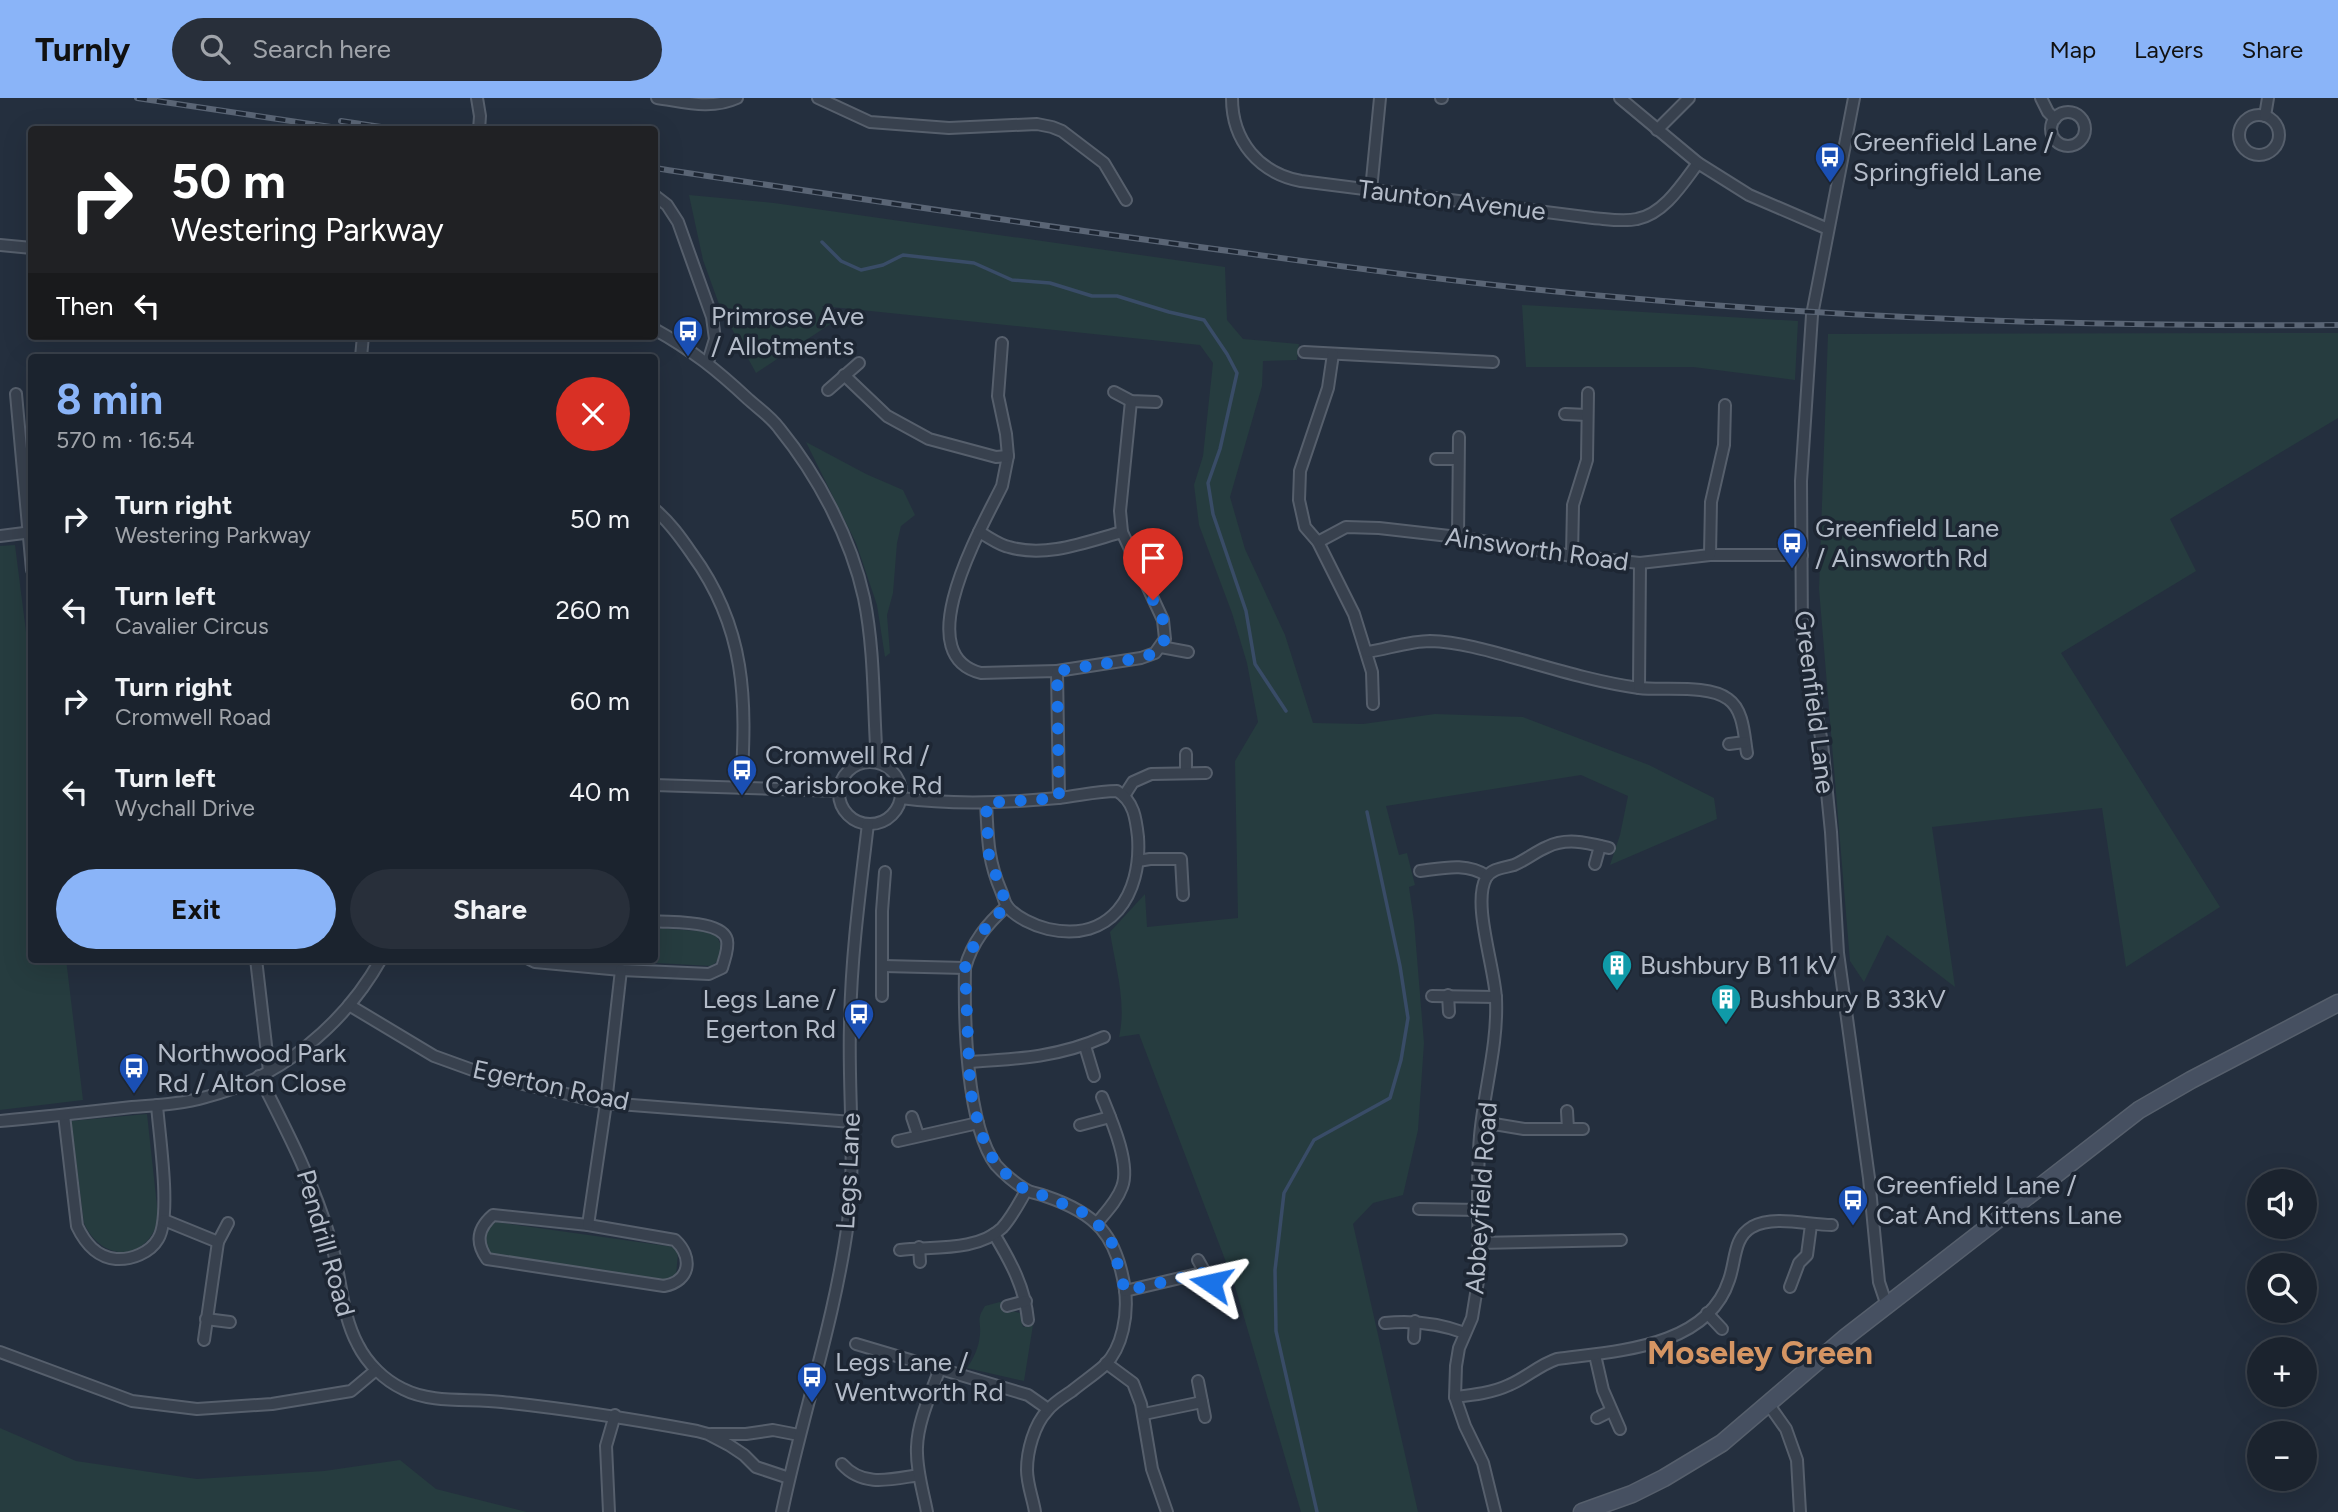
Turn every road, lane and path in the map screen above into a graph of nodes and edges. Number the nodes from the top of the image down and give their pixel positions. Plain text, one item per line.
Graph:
1 (477, 98) edge
2 (657, 98) edge
3 (737, 98) edge
4 (818, 98) edge
5 (1232, 98) edge
6 (1380, 98) edge
7 (1620, 98) edge
8 (1689, 98) edge
9 (1854, 98) edge
10 (2041, 98) edge
11 (2268, 98) edge
12 (2265, 116) dead end
13 (2055, 119) dead end
14 (480, 126) edge
15 (1657, 130) junction
16 (1698, 163) junction
17 (1371, 190) junction
18 (658, 198) edge
19 (1126, 200) dead end
20 (1828, 229) junction
21 (0, 245) edge
22 (28, 248) edge
23 (658, 331) edge
24 (1002, 343) dead end
25 (1304, 352) dead end
26 (1333, 354) junction
27 (708, 362) junction
28 (1493, 362) dead end
29 (859, 363) dead end
30 (844, 375) junction
31 (828, 390) dead end
32 (1114, 392) dead end
33 (1588, 393) dead end
34 (16, 394) dead end
35 (1132, 401) junction
36 (1156, 402) dead end
37 (1726, 405) dead end
38 (1565, 414) dead end
39 (1587, 415) junction
40 (1712, 421) dead end
41 (1725, 422) junction
42 (1459, 437) dead end
43 (1008, 456) junction
44 (1436, 459) dead end
45 (1458, 459) junction
46 (28, 512) edge
47 (658, 513) edge
48 (28, 532) edge
49 (979, 532) junction
50 (1122, 532) junction
51 (0, 536) edge
52 (1458, 537) junction
53 (1318, 542) junction
54 (1710, 555) junction
55 (1802, 555) junction
56 (1572, 556) junction
57 (1640, 563) junction
58 (1161, 647) junction
59 (1188, 652) dead end
60 (1367, 652) junction
61 (1057, 671) junction
62 (1639, 688) junction
63 (1373, 704) dead end
64 (1729, 744) dead end
65 (1185, 754) dead end
66 (877, 762) junction
67 (1186, 773) junction
68 (1206, 773) dead end
69 (658, 785) edge
70 (741, 788) junction
71 (839, 791) junction
72 (901, 798) junction
73 (1059, 798) junction
74 (1126, 798) junction
75 (986, 803) junction
76 (868, 824) junction
77 (1138, 861) junction
78 (1595, 864) dead end
79 (1420, 871) dead end
80 (885, 872) dead end
81 (1487, 876) junction
82 (1183, 895) dead end
83 (1007, 906) junction
84 (658, 921) edge
85 (256, 963) edge
86 (378, 963) edge
87 (546, 963) edge
88 (884, 966) junction
89 (965, 968) junction
90 (621, 970) junction
91 (1448, 995) junction
92 (882, 996) dead end
93 (1432, 996) dead end
94 (1496, 997) junction
95 (2338, 1003) edge
96 (349, 1006) junction
97 (1450, 1012) dead end
98 (1104, 1037) dead end
99 (1085, 1046) junction
100 (969, 1062) junction
101 (264, 1074) junction
102 (1094, 1076) dead end
103 (1102, 1097) dead end
104 (606, 1103) junction
105 (157, 1105) junction
106 (1567, 1111) dead end
107 (64, 1115) junction
108 (912, 1116) dead end
109 (1110, 1117) junction
110 (0, 1121) edge
111 (852, 1122) junction
112 (1482, 1122) junction
113 (978, 1123) junction
114 (1080, 1125) dead end
115 (1568, 1129) junction
116 (1583, 1129) dead end
117 (918, 1135) junction
118 (898, 1141) dead end
119 (1026, 1191) junction
120 (1419, 1209) dead end
121 (1480, 1210) junction
122 (164, 1220) junction
123 (228, 1223) dead end
124 (1097, 1223) junction
125 (588, 1225) junction
126 (1811, 1225) junction
127 (1832, 1225) dead end
128 (995, 1234) junction
129 (1621, 1240) dead end
130 (218, 1242) junction
131 (1479, 1243) junction
132 (919, 1247) junction
133 (900, 1250) dead end
134 (1198, 1260) dead end
135 (920, 1262) dead end
136 (1790, 1287) dead end
137 (1125, 1291) junction
138 (1026, 1301) junction
139 (1007, 1306) dead end
140 (1887, 1306) junction
141 (1707, 1313) junction
142 (206, 1319) junction
143 (1028, 1320) dead end
144 (1415, 1321) junction
145 (230, 1322) dead end
146 (1385, 1323) dead end
147 (1722, 1329) dead end
148 (1465, 1334) junction
149 (1414, 1338) dead end
150 (204, 1340) dead end
151 (856, 1344) dead end
152 (0, 1352) edge
153 (1595, 1355) junction
154 (1106, 1363) junction
155 (940, 1368) junction
156 (376, 1370) junction
157 (1198, 1381) dead end
158 (1455, 1397) junction
159 (1202, 1402) junction
160 (1769, 1405) junction
161 (1048, 1409) junction
162 (1611, 1411) junction
163 (1144, 1414) junction
164 (615, 1415) junction
165 (1205, 1417) dead end
166 (1597, 1418) dead end
167 (1620, 1429) dead end
168 (708, 1434) junction
169 (799, 1435) junction
170 (842, 1464) dead end
171 (919, 1475) junction
172 (789, 1478) junction
173 (609, 1512) edge
174 (782, 1512) edge
175 (927, 1512) edge
176 (1035, 1512) edge
177 (1167, 1512) edge
178 (1495, 1512) edge
179 (1582, 1512) edge
180 (1800, 1512) edge

1 - 14 street
2 - 3 street
4 - 19 street
5 - 17 street, Taunton Avenue
6 - 17 street
7 - 15 street
8 - 15 street
9 - 20 street, Greenfield Lane
10 - 13 street
11 - 12 street
15 - 16 street
16 - 17 street, Taunton Avenue
16 - 20 street
18 - 27 street
20 - 55 street, Greenfield Lane
21 - 22 street
23 - 27 street
24 - 43 street
25 - 26 street
26 - 28 street
26 - 53 street
27 - 66 street
29 - 30 street
30 - 31 street
30 - 43 street
32 - 35 street
33 - 39 street
34 - 46 street
35 - 36 street
35 - 50 street
37 - 41 street
38 - 39 street
39 - 56 street
40 - 41 street
41 - 54 street
42 - 45 street
43 - 49 street
44 - 45 street
45 - 52 street
47 - 70 street
48 - 51 street
49 - 50 street
49 - 61 street
50 - 58 street
52 - 53 street, Ainsworth Road
52 - 56 street, Ainsworth Road
53 - 60 street
54 - 55 street, Ainsworth Road
54 - 57 street, Ainsworth Road
55 - 140 street, Greenfield Lane
56 - 57 street, Ainsworth Road
57 - 62 street
58 - 59 street
58 - 61 street
60 - 62 street
60 - 63 street
61 - 73 street
62 - 64 street
65 - 67 street
66 - 71 street
66 - 72 street
67 - 68 street
67 - 74 street
69 - 70 street
70 - 71 street
71 - 76 street
72 - 75 street
72 - 76 street
73 - 74 street
73 - 75 street
74 - 77 street
75 - 83 street
76 - 111 street, Legs Lane
77 - 82 street
77 - 83 street
78 - 81 street
79 - 81 street
80 - 88 street
81 - 94 street, Abbeyfield Road
83 - 89 street
84 - 90 street
85 - 101 street, Pendrill Road
86 - 96 street
87 - 90 street
88 - 89 street
88 - 92 street
89 - 100 street
90 - 104 street
91 - 93 street
91 - 94 street
91 - 97 street
94 - 112 street, Abbeyfield Road
95 - 140 street
96 - 101 street
96 - 104 street, Egerton Road
98 - 99 street
99 - 100 street
99 - 102 street
100 - 113 street
101 - 105 street
101 - 156 street, Pendrill Road
103 - 109 street
104 - 111 street, Egerton Road
104 - 125 street
105 - 107 street
105 - 122 street
106 - 115 street
107 - 110 street
107 - 122 street
108 - 117 street
109 - 114 street
109 - 124 street
111 - 169 street, Legs Lane
112 - 115 street
112 - 121 street, Abbeyfield Road
113 - 117 street
113 - 119 street
115 - 116 street
117 - 118 street
119 - 124 street
119 - 128 street
120 - 121 street
121 - 131 street, Abbeyfield Road
122 - 130 street
123 - 130 street
124 - 137 street
125 - 125 street
126 - 127 street
126 - 136 street
126 - 141 street
128 - 132 street
128 - 138 street
129 - 131 street
130 - 142 street
131 - 148 street, Abbeyfield Road
132 - 133 street
132 - 135 street
134 - 137 street
137 - 154 street
138 - 139 street
138 - 143 street
140 - 160 street
141 - 147 street
141 - 153 street
142 - 145 street
142 - 150 street
144 - 146 street
144 - 148 street
144 - 149 street
148 - 158 street, Abbeyfield Road
151 - 155 street
152 - 156 street
153 - 158 street
153 - 162 street
154 - 161 street
154 - 163 street
155 - 161 street
155 - 171 street
156 - 164 street
157 - 159 street
158 - 178 street, Abbeyfield Road
159 - 163 street
159 - 165 street
160 - 179 street
160 - 180 street
161 - 176 street
162 - 166 street
162 - 167 street
163 - 177 street
164 - 168 street
164 - 173 street
168 - 169 street
168 - 172 street
169 - 172 street, Legs Lane
170 - 171 street
171 - 175 street
172 - 174 street, Legs Lane

